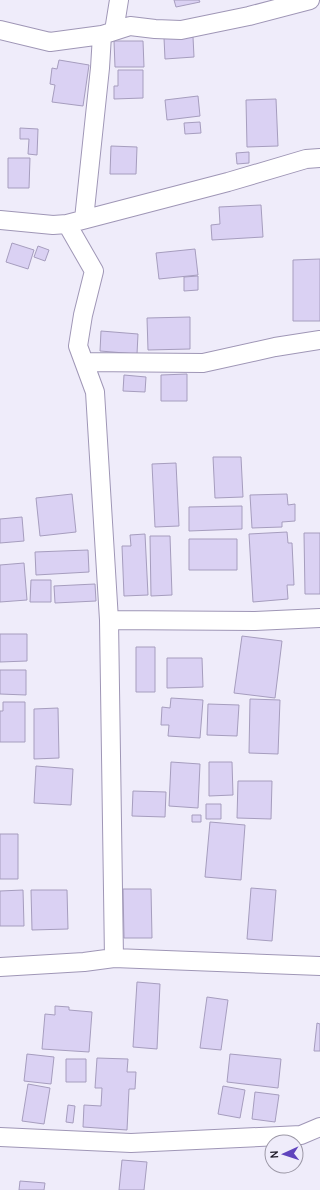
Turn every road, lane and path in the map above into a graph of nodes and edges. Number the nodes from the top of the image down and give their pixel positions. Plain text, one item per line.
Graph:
1 (119, 0) edge
2 (310, 0) edge
3 (0, 30) edge
4 (108, 33) junction
5 (320, 158) edge
6 (0, 220) edge
7 (76, 222) junction
8 (320, 340) edge
9 (84, 362) junction
10 (320, 618) edge
11 (109, 620) junction
12 (114, 958) junction
13 (320, 966) edge
14 (0, 967) edge
15 (320, 1127) edge
16 (0, 1136) edge

1 - 4 street
2 - 4 street
3 - 4 street
4 - 7 street
5 - 7 street
6 - 7 street
7 - 9 street
8 - 9 street
9 - 11 street
10 - 11 street
11 - 12 street
12 - 13 street
12 - 14 street
15 - 16 street

